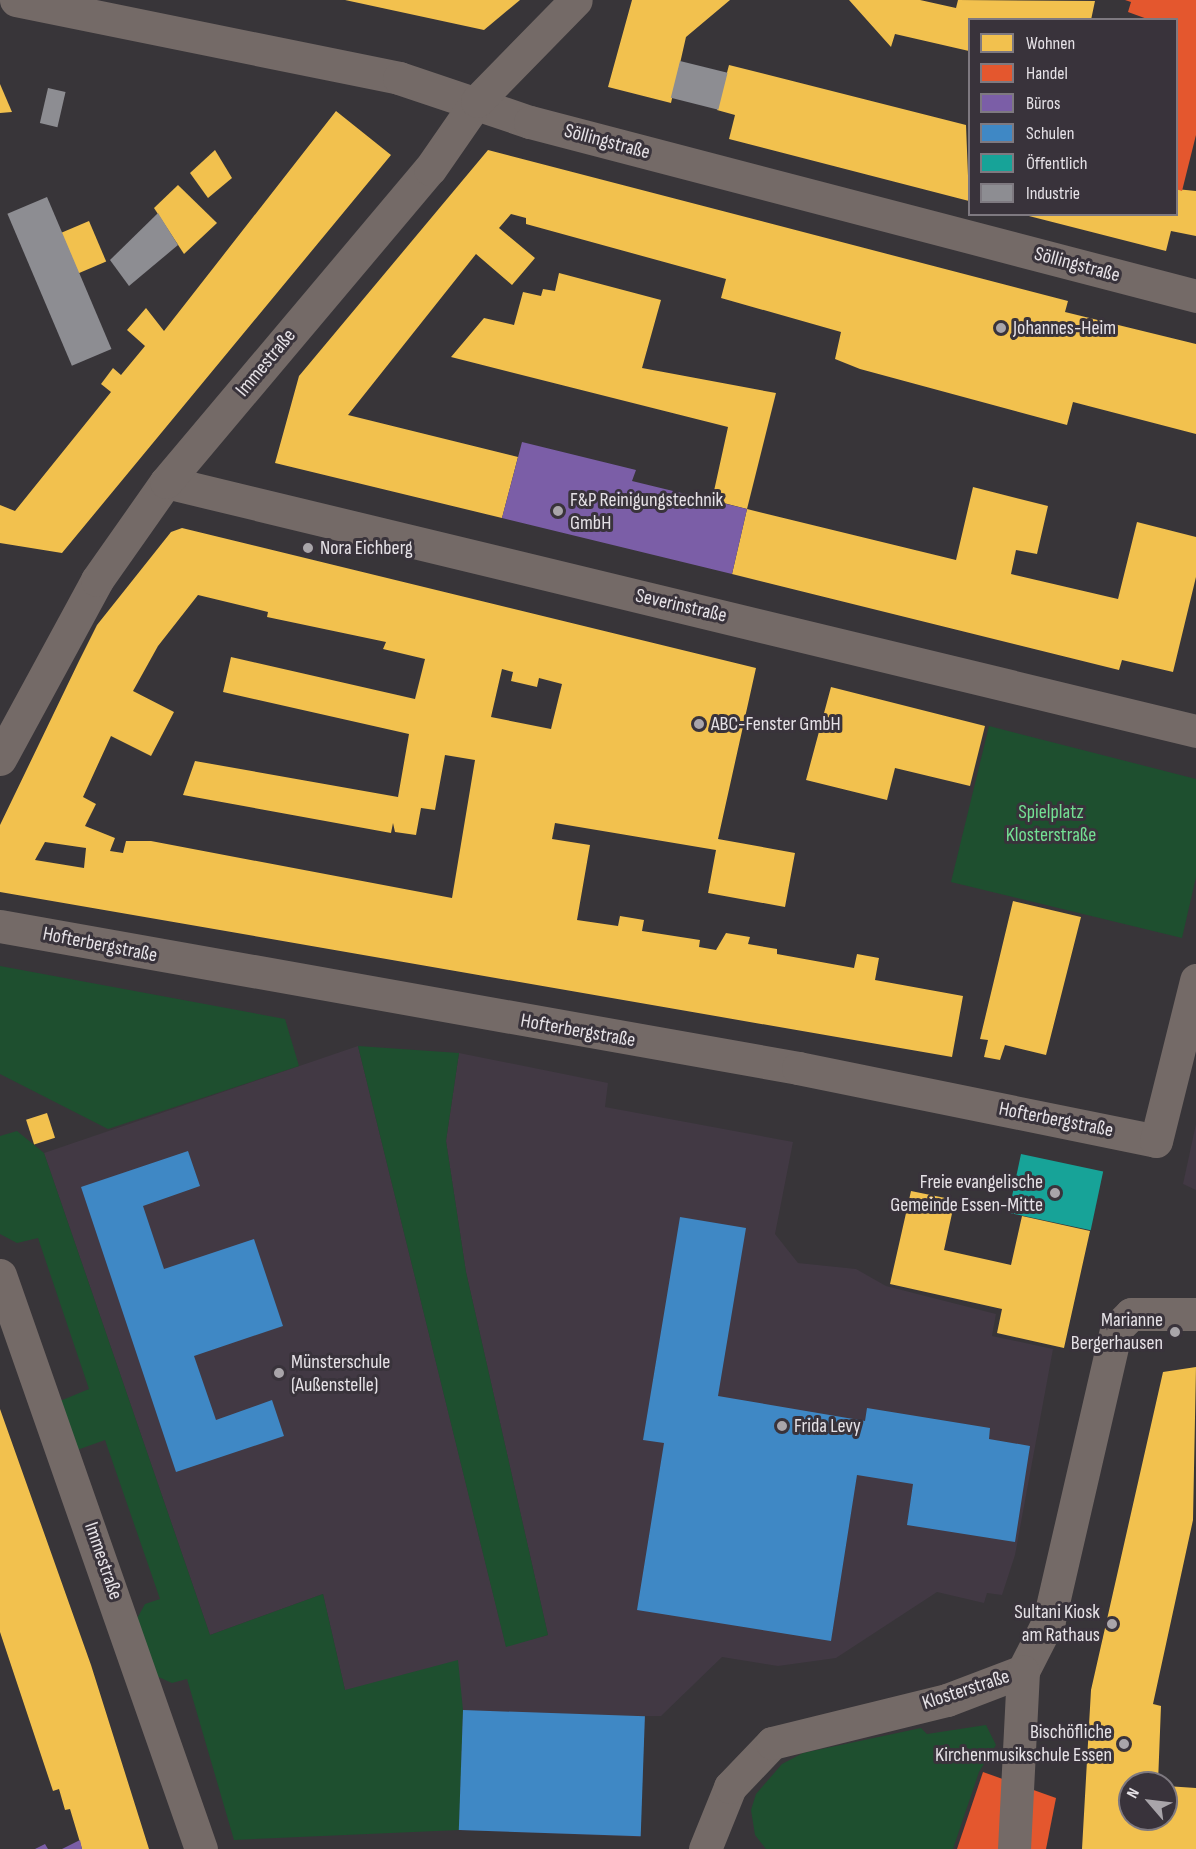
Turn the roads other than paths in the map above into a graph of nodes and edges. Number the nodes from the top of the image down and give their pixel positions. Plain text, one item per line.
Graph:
1 (16, 0) edge
2 (576, 0) edge
3 (477, 101) junction
4 (1196, 296) edge
5 (166, 482) junction
6 (1196, 731) edge
7 (0, 759) edge
8 (0, 926) edge
9 (1196, 980) edge
10 (0, 1275) edge
11 (1196, 1314) edge
12 (1023, 1671) junction
13 (201, 1849) edge
14 (705, 1849) edge
15 (1014, 1849) edge

1 - 3 street, Söllingstraße
2 - 3 street, Immestraße
3 - 4 street, Söllingstraße
3 - 5 street, Immestraße
5 - 6 street, Severinstraße
5 - 7 street, Immestraße
8 - 9 street, Hofterbergstraße
10 - 13 street, Immestraße
11 - 12 street, Klosterstraße
12 - 14 street, Klosterstraße
12 - 15 street

